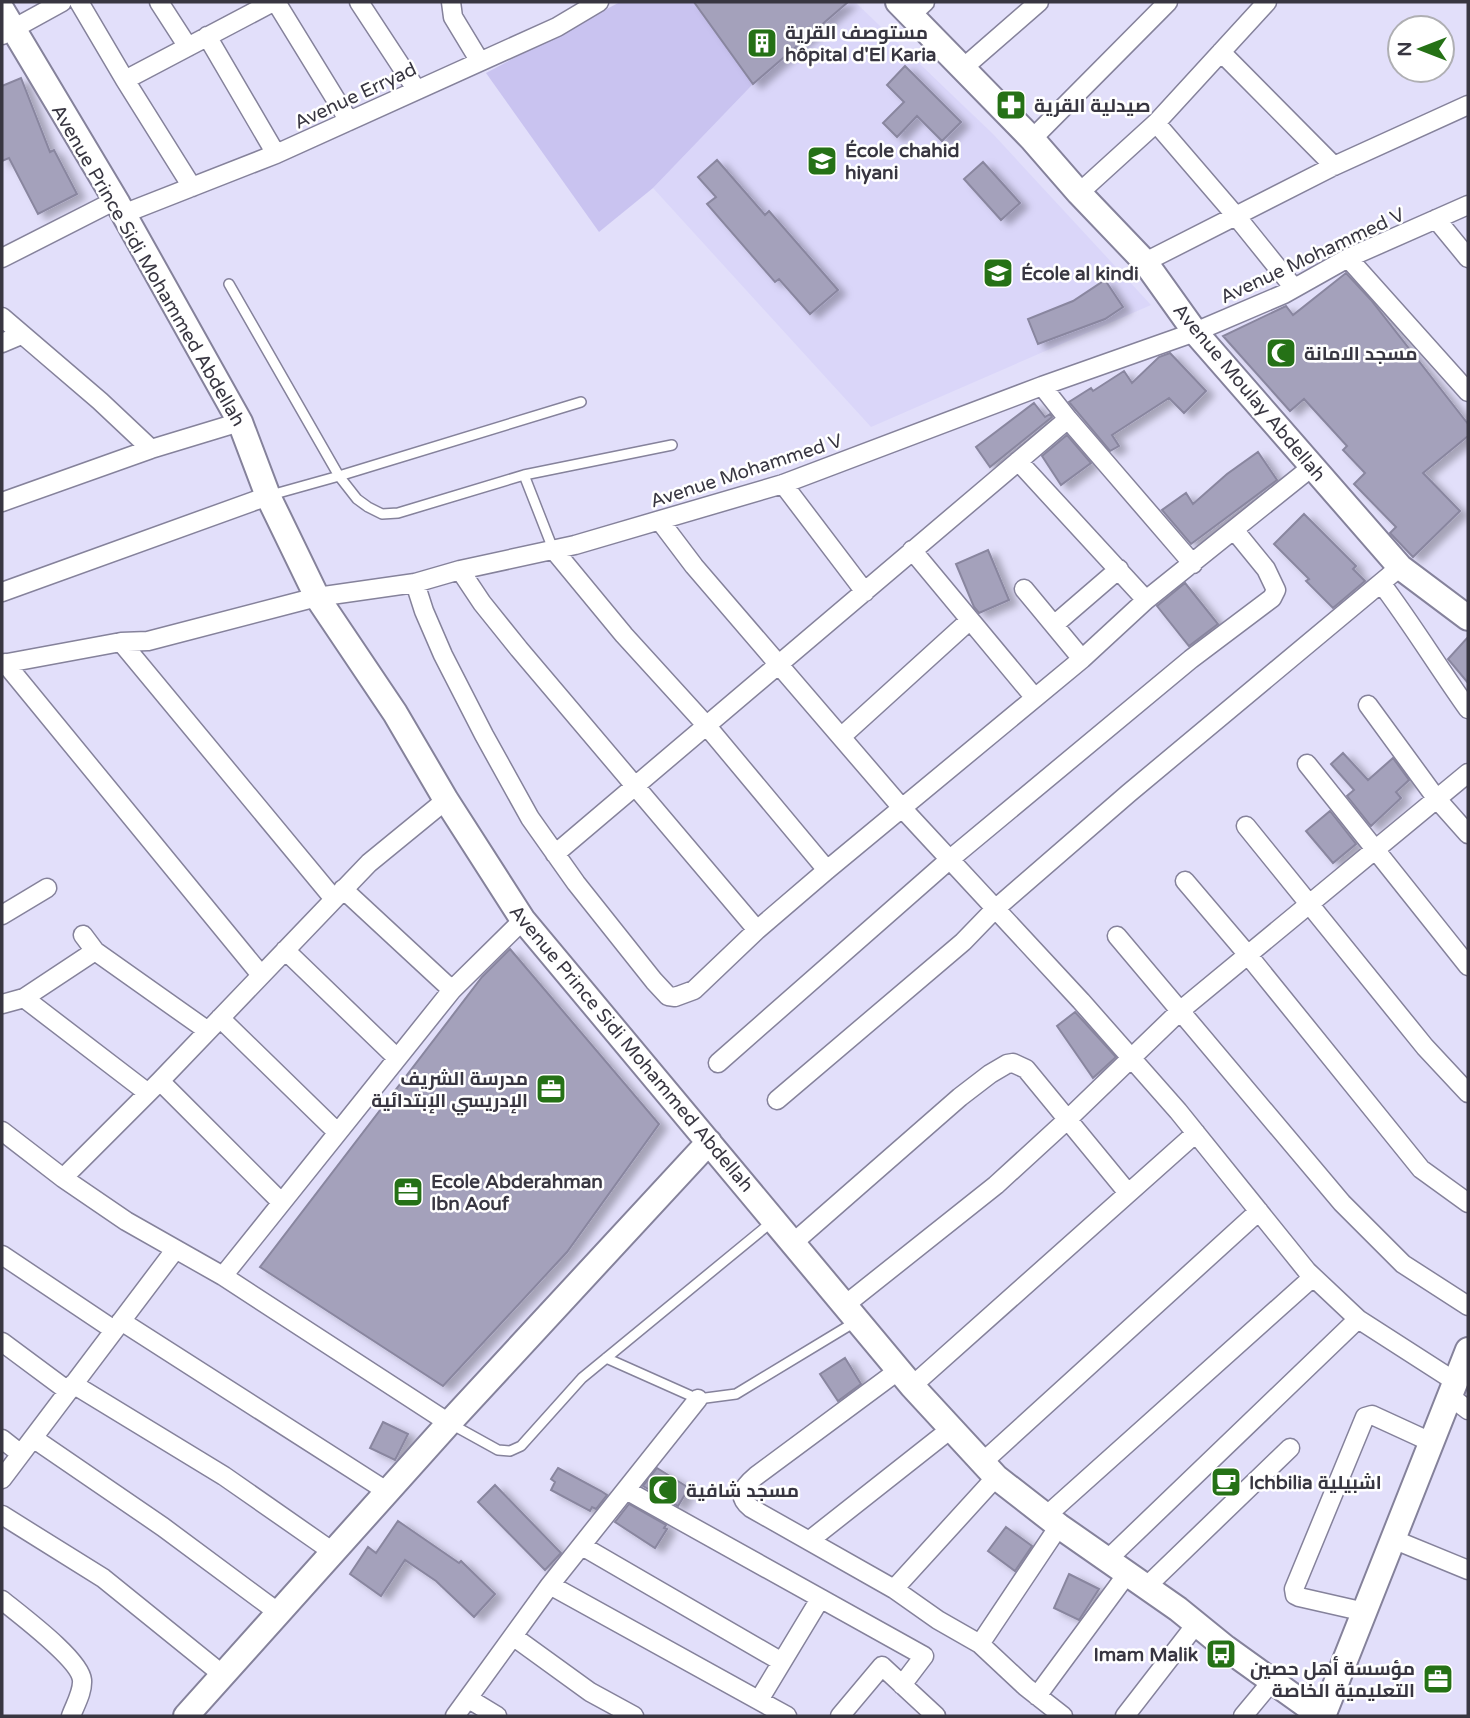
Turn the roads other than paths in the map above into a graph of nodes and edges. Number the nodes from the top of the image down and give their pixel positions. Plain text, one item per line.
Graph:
1 (62, 2) edge
2 (79, 2) edge
3 (159, 2) edge
4 (274, 2) edge
5 (359, 2) edge
6 (451, 2) edge
7 (599, 2) edge
8 (1039, 2) edge
9 (1168, 2) edge
10 (1266, 2) edge
11 (911, 6) edge
12 (5, 25) edge
13 (207, 36) junction
14 (188, 47) junction
15 (1221, 52) junction
16 (479, 60) junction
17 (962, 69) junction
18 (125, 80) junction
19 (415, 89) junction
20 (1468, 105) edge
21 (349, 121) junction
22 (1156, 123) junction
23 (1032, 139) junction
24 (276, 154) junction
25 (1334, 166) junction
26 (192, 187) junction
27 (1079, 193) junction
28 (1468, 205) edge
29 (119, 207) junction
30 (1236, 216) junction
31 (1437, 219) junction
32 (2, 258) edge
33 (1348, 258) junction
34 (1468, 258) edge
35 (1145, 262) junction
36 (229, 284) dead end
37 (1294, 288) junction
38 (2, 317) edge
39 (1195, 332) junction
40 (21, 335) junction
41 (2, 343) edge
42 (1042, 386) junction
43 (1468, 392) edge
44 (581, 402) dead end
45 (1068, 418) junction
46 (240, 422) junction
47 (673, 445) dead end
48 (151, 449) junction
49 (1018, 461) junction
50 (1313, 466) junction
51 (524, 475) junction
52 (339, 476) junction
53 (783, 484) junction
54 (268, 496) junction
55 (2, 502) edge
56 (660, 521) junction
57 (1235, 531) junction
58 (554, 549) junction
59 (912, 550) junction
60 (1193, 564) junction
61 (1400, 567) junction
62 (1119, 569) junction
63 (460, 570) junction
64 (415, 583) junction
65 (1381, 583) junction
66 (1024, 589) dead end
67 (2, 592) edge
68 (865, 592) junction
69 (317, 597) junction
70 (1146, 600) junction
71 (1468, 618) edge
72 (970, 620) junction
73 (1054, 625) junction
74 (121, 642) junction
75 (1082, 659) junction
76 (3, 663) edge
77 (778, 663) junction
78 (1035, 698) junction
79 (1368, 705) dead end
80 (1468, 709) edge
81 (706, 725) junction
82 (841, 737) junction
83 (1307, 764) dead end
84 (1468, 773) edge
85 (634, 785) junction
86 (1436, 798) junction
87 (446, 800) junction
88 (902, 808) junction
89 (1246, 826) dead end
90 (1468, 834) edge
91 (1375, 850) junction
92 (555, 854) junction
93 (949, 860) junction
94 (827, 870) junction
95 (1185, 881) dead end
96 (47, 888) dead end
97 (339, 894) junction
98 (1310, 905) junction
99 (994, 910) junction
100 (2, 915) edge
101 (523, 920) junction
102 (757, 930) junction
103 (83, 935) dead end
104 (1117, 936) dead end
105 (285, 950) junction
106 (95, 951) junction
107 (1248, 955) junction
108 (1468, 965) edge
109 (261, 975) junction
110 (452, 990) junction
111 (24, 998) junction
112 (2, 1004) edge
113 (1181, 1010) junction
114 (214, 1024) junction
115 (397, 1058) junction
116 (1131, 1059) junction
117 (718, 1063) dead end
118 (154, 1087) junction
119 (1468, 1093) edge
120 (777, 1100) dead end
121 (1067, 1120) junction
122 (337, 1132) junction
123 (1196, 1133) junction
124 (4, 1140) edge
125 (709, 1142) junction
126 (63, 1178) junction
127 (1128, 1193) junction
128 (1466, 1198) edge
129 (281, 1202) junction
130 (1259, 1211) junction
131 (774, 1220) junction
132 (793, 1243) junction
133 (175, 1250) junction
134 (2, 1255) edge
135 (223, 1276) junction
136 (1313, 1277) junction
137 (1468, 1306) edge
138 (851, 1313) junction
139 (1358, 1319) junction
140 (117, 1325) junction
141 (2, 1342) edge
142 (1468, 1350) edge
143 (606, 1358) junction
144 (906, 1378) junction
145 (71, 1387) junction
146 (1458, 1396) edge
147 (698, 1399) junction
148 (449, 1423) junction
149 (952, 1428) junction
150 (33, 1438) junction
151 (2, 1439) edge
152 (1433, 1443) junction
153 (1290, 1448) dead end
154 (21, 1454) junction
155 (990, 1469) junction
156 (2, 1479) edge
157 (626, 1490) junction
158 (388, 1492) junction
159 (2, 1515) edge
160 (1053, 1521) junction
161 (810, 1540) junction
162 (1395, 1540) junction
163 (582, 1546) junction
164 (333, 1552) junction
165 (1107, 1560) junction
166 (1468, 1570) edge
167 (1137, 1581) junction
168 (551, 1585) junction
169 (894, 1589) junction
170 (820, 1599) junction
171 (2, 1600) edge
172 (1366, 1612) junction
173 (279, 1613) junction
174 (1197, 1623) junction
175 (514, 1637) junction
176 (980, 1644) junction
177 (782, 1662) junction
178 (223, 1675) junction
179 (1273, 1680) junction
180 (902, 1685) junction
181 (1037, 1696) junction
182 (469, 1699) junction
183 (759, 1700) junction
184 (929, 1710) edge
185 (71, 1716) edge
186 (186, 1716) edge
187 (455, 1716) edge
188 (497, 1716) edge
189 (634, 1716) edge
190 (787, 1716) edge
191 (840, 1716) edge
192 (1063, 1716) edge
193 (1125, 1716) edge
194 (1242, 1716) edge
195 (1322, 1716) edge

1 - 12 street
2 - 18 street
3 - 14 street
4 - 13 street
4 - 21 street
5 - 19 street
6 - 16 street
7 - 16 street, Avenue Erryad
8 - 17 street
9 - 23 street
10 - 15 street
11 - 17 street, Avenue Moulay Abdellah
12 - 29 street, Avenue Prince Sidi Mohammed Abdellah
13 - 14 street
13 - 24 street
14 - 18 street
15 - 22 street
15 - 25 street
16 - 19 street, Avenue Erryad
17 - 23 street, Avenue Moulay Abdellah
18 - 26 street
19 - 21 street, Avenue Erryad
20 - 25 street
21 - 24 street, Avenue Erryad
22 - 27 street
22 - 30 street
23 - 27 street, Avenue Moulay Abdellah
24 - 26 street, Avenue Erryad
25 - 30 street
26 - 29 street, Avenue Erryad
27 - 35 street, Avenue Moulay Abdellah
28 - 31 street, Avenue Mohammed V
29 - 32 street, Avenue Erryad
29 - 46 street, Avenue Prince Sidi Mohammed Abdellah
30 - 35 street
30 - 37 street
31 - 33 street, Avenue Mohammed V
31 - 34 street
33 - 37 street, Avenue Mohammed V
33 - 43 street
35 - 39 street, Avenue Moulay Abdellah
36 - 52 lane
37 - 39 street, Avenue Mohammed V
38 - 40 street
39 - 42 street, Avenue Mohammed V
39 - 50 street, Avenue Moulay Abdellah
40 - 41 street
40 - 48 street
42 - 45 street
42 - 53 street, Avenue Mohammed V
44 - 52 lane
45 - 49 street
45 - 60 street
46 - 48 street
46 - 54 street, Avenue Prince Sidi Mohammed Abdellah
47 - 51 lane
48 - 55 street
49 - 59 street
49 - 62 street
50 - 57 street
50 - 61 street, Avenue Moulay Abdellah
51 - 52 lane
51 - 58 lane
52 - 54 lane
53 - 56 street, Avenue Mohammed V
53 - 68 street
54 - 67 street
54 - 69 street, Avenue Prince Sidi Mohammed Abdellah
56 - 58 street, Avenue Mohammed V
56 - 77 street
57 - 60 street
57 - 93 street
58 - 63 street, Avenue Mohammed V
58 - 81 street
59 - 68 street
59 - 72 street
60 - 70 street
61 - 65 street
61 - 71 street, Avenue Moulay Abdellah
62 - 70 street
62 - 73 street
63 - 64 street, Avenue Mohammed V
63 - 85 street
64 - 69 street, Avenue Mohammed V
64 - 92 street
65 - 80 street
65 - 99 street
66 - 73 street
68 - 77 street
69 - 74 street, Avenue Mohammed V
69 - 87 street, Avenue Prince Sidi Mohammed Abdellah
70 - 75 street
72 - 78 street
72 - 82 street
73 - 75 street
74 - 76 street, Avenue Mohammed V
74 - 97 street
75 - 78 street
76 - 109 street
77 - 81 street
77 - 82 street
78 - 88 street
79 - 86 street
81 - 85 street
81 - 94 street
82 - 88 street
83 - 91 street
84 - 86 street
85 - 92 street
85 - 102 street
86 - 90 street
86 - 91 street
87 - 97 street
87 - 101 street, Avenue Prince Sidi Mohammed Abdellah
88 - 93 street
88 - 94 street
89 - 98 street
91 - 98 street
91 - 108 street
92 - 102 street
93 - 99 street
93 - 117 street
94 - 102 street
95 - 107 street
96 - 100 street
97 - 105 street
97 - 110 street
98 - 107 street
98 - 119 street
99 - 116 street
99 - 120 street
101 - 110 street
101 - 125 street, Avenue Prince Sidi Mohammed Abdellah
103 - 106 street
104 - 113 street
105 - 109 street
105 - 115 street
106 - 111 street
106 - 114 street
107 - 113 street
107 - 128 street
109 - 114 street
110 - 115 street
111 - 112 street
111 - 118 street
113 - 116 street
113 - 137 street
114 - 118 street
114 - 122 street
115 - 122 street
116 - 121 street
116 - 123 street
118 - 126 street
118 - 129 street
121 - 127 street
121 - 132 street
121 - 138 street
122 - 129 street
123 - 127 street
123 - 130 street
124 - 126 street
125 - 131 street, Avenue Prince Sidi Mohammed Abdellah
125 - 148 street
126 - 133 street
127 - 144 street
129 - 135 street
130 - 136 street
130 - 155 street
131 - 132 street, Avenue Prince Sidi Mohammed Abdellah
131 - 143 lane
132 - 138 street, Avenue Prince Sidi Mohammed Abdellah
133 - 135 street
133 - 140 street
134 - 140 street
135 - 148 street
136 - 139 street
136 - 160 street
138 - 144 street, Avenue Prince Sidi Mohammed Abdellah
138 - 147 lane
139 - 146 street
139 - 165 street
140 - 145 street
140 - 158 street
141 - 145 street
142 - 146 street
143 - 147 lane
143 - 148 lane
144 - 149 street, Avenue Prince Sidi Mohammed Abdellah
144 - 161 street
145 - 150 street
145 - 164 street
146 - 152 street
147 - 157 street
148 - 158 street
149 - 155 street, Avenue Prince Sidi Mohammed Abdellah
149 - 161 street
150 - 154 street
150 - 173 street
151 - 154 street
152 - 162 street
152 - 172 street
153 - 167 street
154 - 156 street
155 - 160 street, Avenue Prince Sidi Mohammed Abdellah
155 - 169 street
157 - 163 street
157 - 170 street
158 - 164 street
159 - 178 street
160 - 165 street, Avenue Prince Sidi Mohammed Abdellah
160 - 176 street
161 - 169 street
162 - 166 street
162 - 172 street
163 - 168 street
163 - 177 street
164 - 173 street
165 - 167 street, Avenue Prince Sidi Mohammed Abdellah
167 - 174 street, Avenue Prince Sidi Mohammed Abdellah
167 - 181 street
168 - 175 street
168 - 183 street
169 - 176 street
170 - 177 street
170 - 180 street
171 - 185 street
172 - 195 street
173 - 178 street
174 - 179 street, Avenue Prince Sidi Mohammed Abdellah
174 - 193 street
175 - 182 street
175 - 189 street
176 - 181 street
177 - 183 street
178 - 186 street
179 - 194 street
179 - 195 street, Avenue Prince Sidi Mohammed Abdellah
180 - 184 street
180 - 191 street
181 - 192 street
182 - 187 street
182 - 188 street
183 - 190 street

